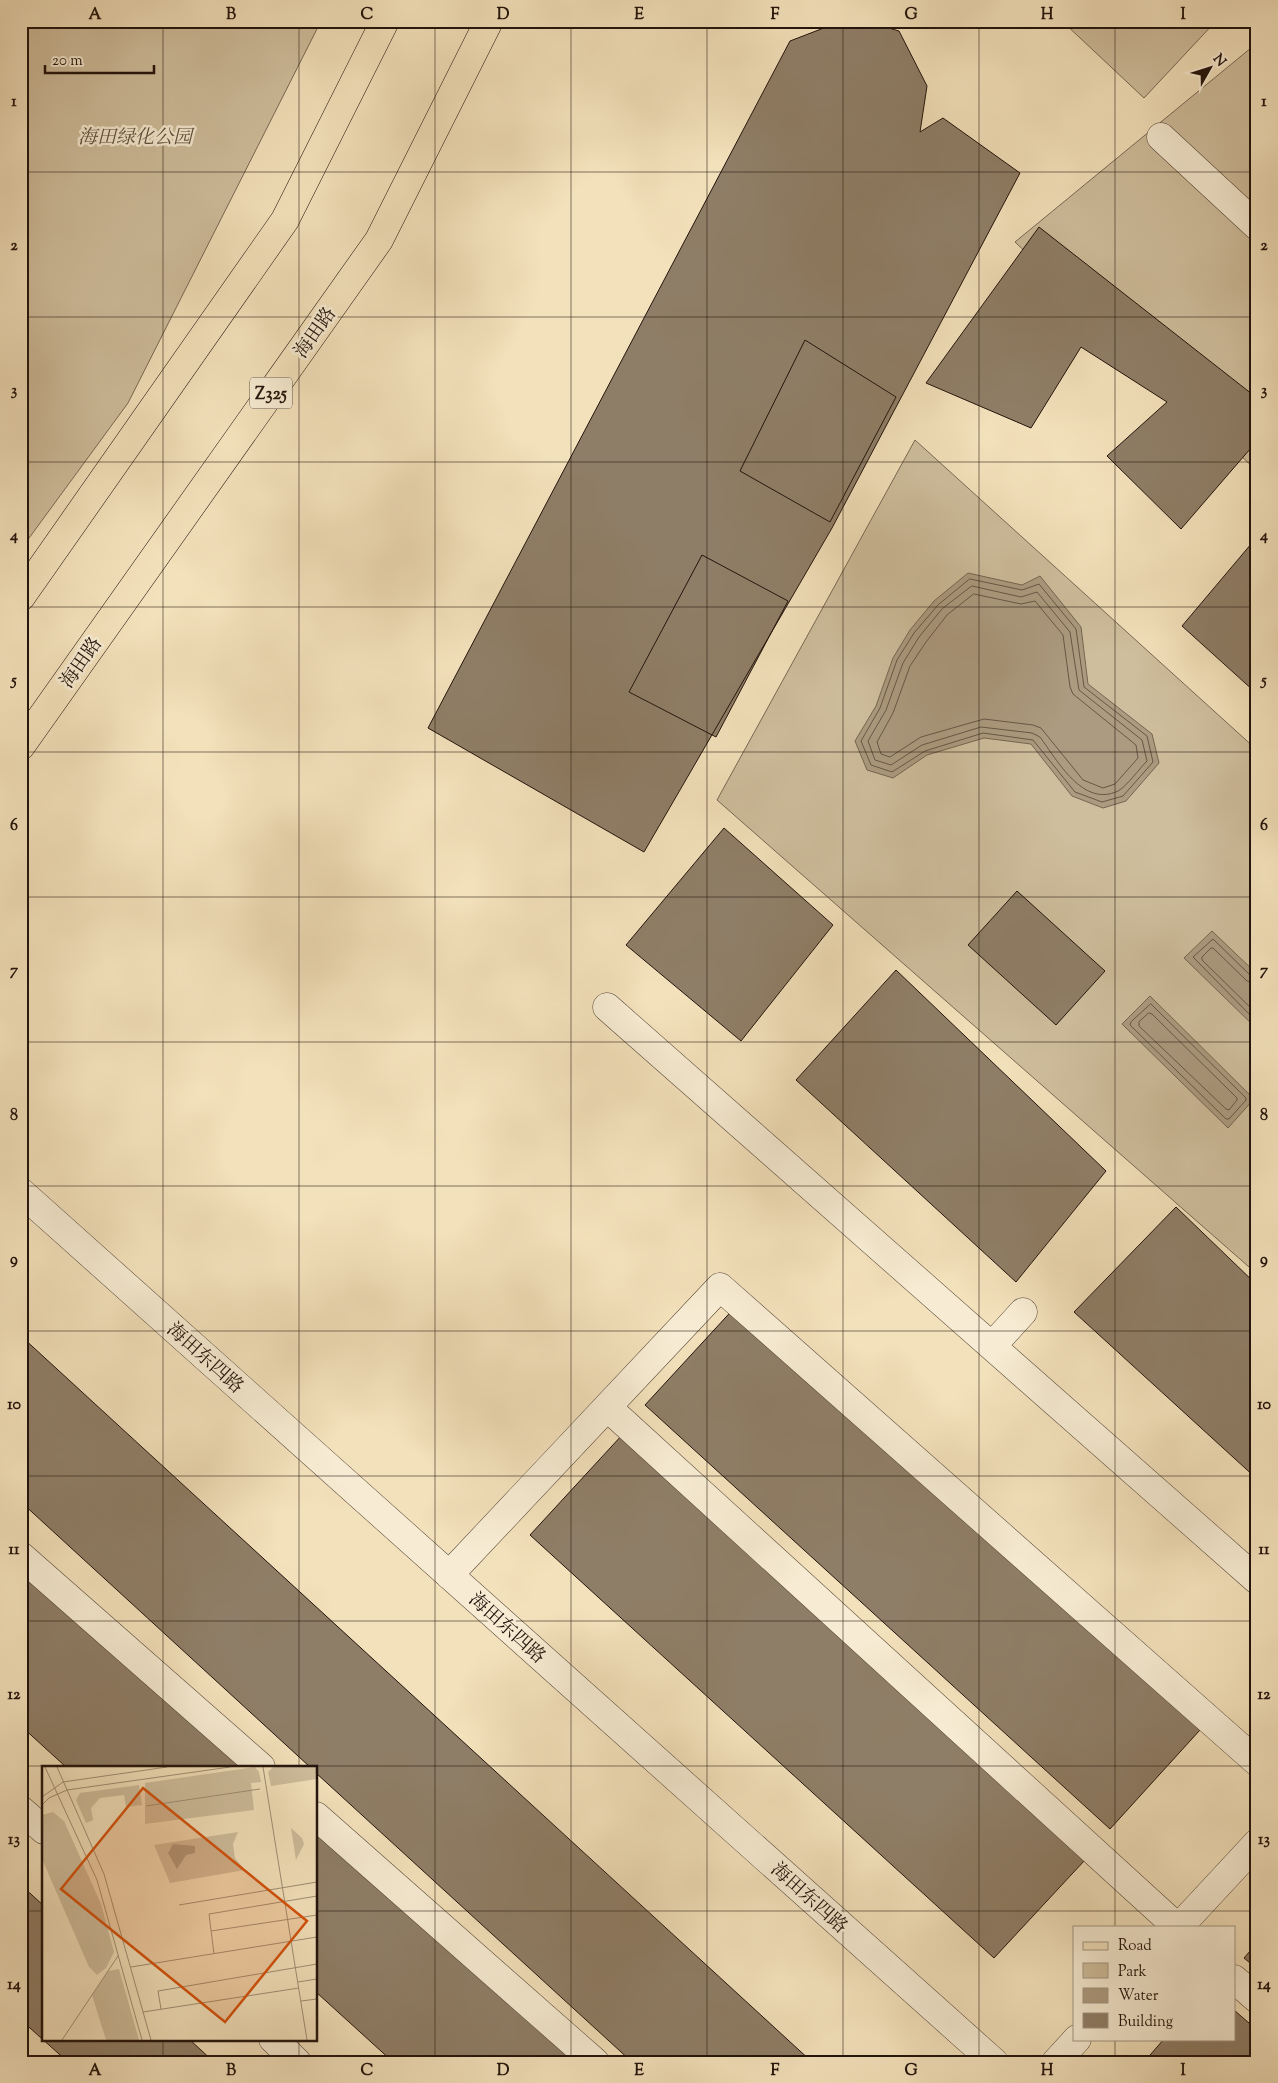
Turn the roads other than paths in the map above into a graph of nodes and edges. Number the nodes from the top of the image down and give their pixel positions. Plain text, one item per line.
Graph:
1 (384, 21) edge
2 (489, 21) edge
3 (1161, 137) dead end
4 (1257, 226) edge
5 (21, 597) edge
6 (21, 746) edge
7 (607, 1007) dead end
8 (21, 1192) edge
9 (1023, 1312) dead end
10 (992, 1346) junction
11 (607, 1406) junction
12 (21, 1556) edge
13 (449, 1575) junction
14 (1257, 1580) edge
15 (1257, 1762) edge
16 (259, 1766) edge
17 (21, 1810) edge
18 (318, 1818) edge
19 (42, 1828) edge
20 (1257, 1842) edge
21 (1177, 1926) edge
22 (1179, 1926) edge
23 (1236, 1981) edge
24 (1257, 1999) edge
25 (274, 2040) edge
26 (1076, 2040) edge
27 (297, 2062) edge
28 (595, 2062) edge
29 (994, 2062) edge
30 (1056, 2062) edge

1 - 5 main road
2 - 6 main road, 海田路 / Z325
3 - 4 lane
7 - 10 lane
8 - 13 lane, 海田东四路
9 - 10 lane
10 - 14 lane
11 - 13 lane
11 - 15 lane
11 - 21 lane
12 - 16 lane
13 - 29 lane, 海田东四路
17 - 19 lane
18 - 28 lane
20 - 22 lane
23 - 24 lane
25 - 27 lane
26 - 30 lane

